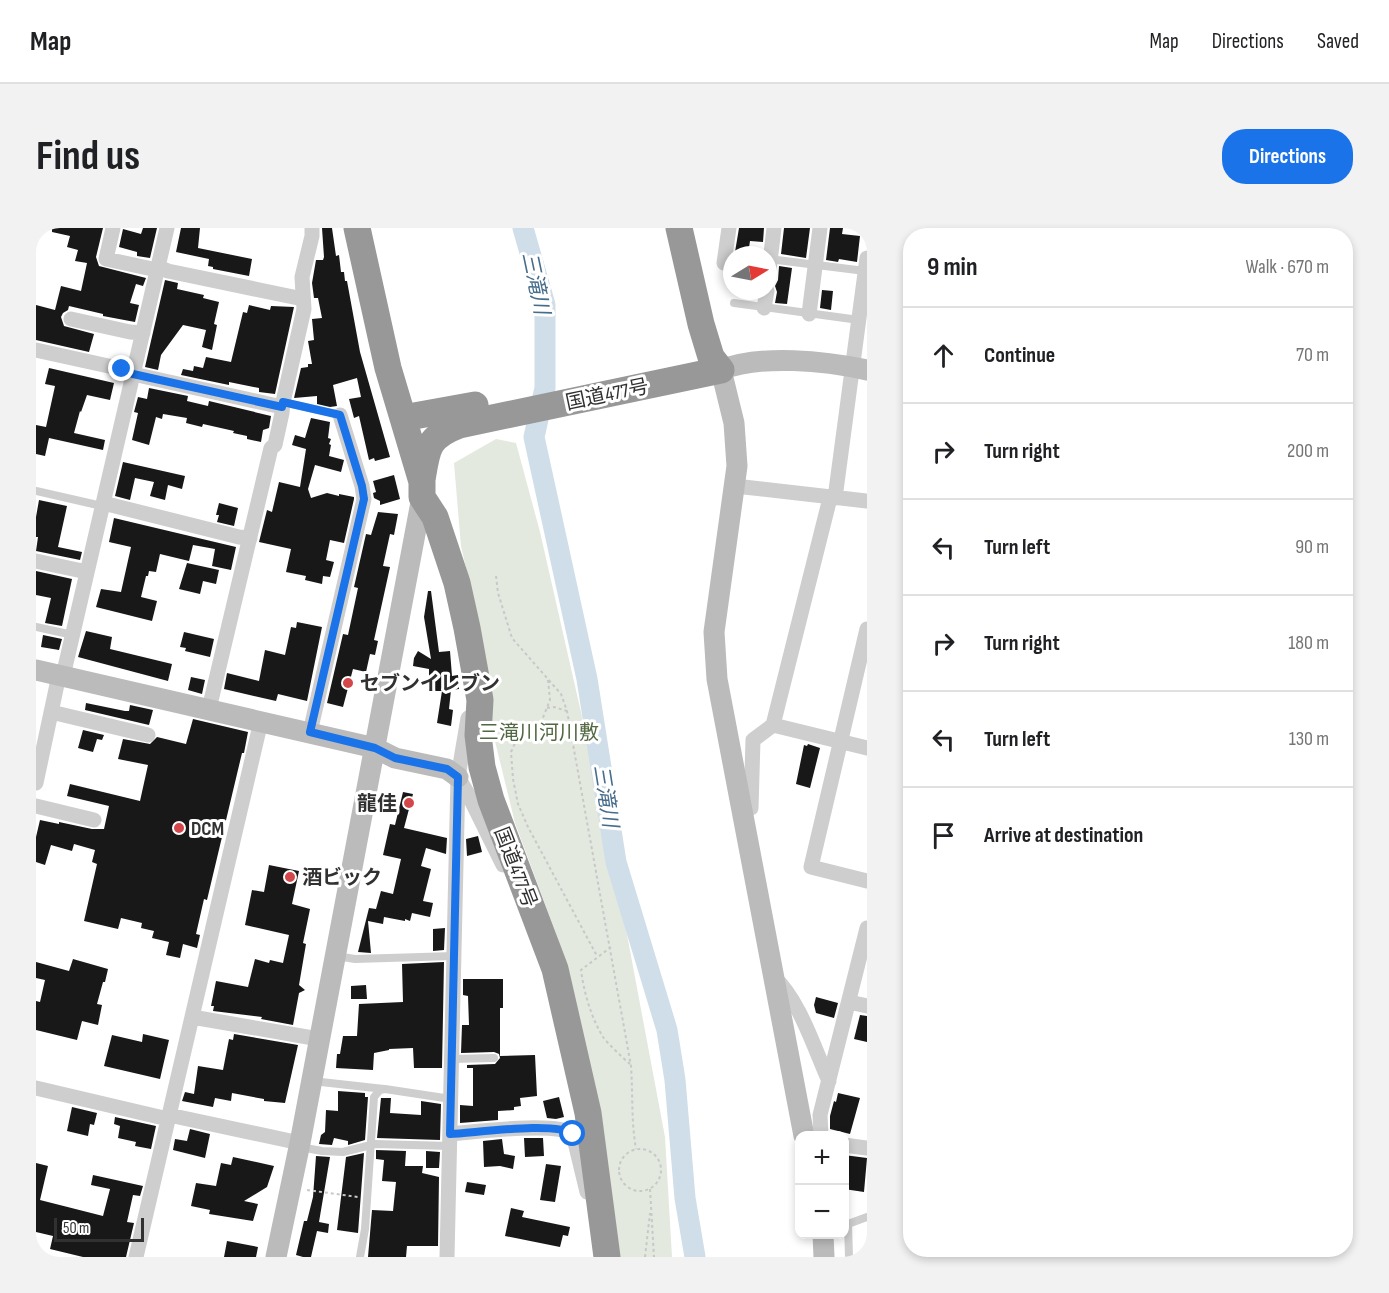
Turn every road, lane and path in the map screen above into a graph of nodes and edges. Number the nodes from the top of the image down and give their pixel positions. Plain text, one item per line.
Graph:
1 (113, 228) edge
2 (167, 228) edge
3 (312, 228) edge
4 (357, 228) edge
5 (679, 228) edge
6 (694, 228) edge
7 (729, 228) edge
8 (774, 228) edge
9 (820, 228) edge
10 (728, 246) edge
11 (771, 246) edge
12 (777, 260) edge
13 (816, 265) junction
14 (866, 265) edge
15 (158, 268) junction
16 (303, 299) junction
17 (765, 300) edge
18 (734, 303) dead end
19 (764, 308) junction
20 (809, 314) junction
21 (71, 320) dead end
22 (859, 320) junction
23 (143, 333) junction
24 (36, 350) edge
25 (723, 362) junction
26 (860, 369) edge
27 (671, 372) junction
28 (133, 374) junction
29 (282, 404) junction
30 (340, 415) joint
31 (410, 417) junction
32 (423, 480) junction
33 (735, 486) junction
34 (36, 491) edge
35 (832, 498) junction
36 (867, 501) edge
37 (103, 505) junction
38 (250, 538) junction
39 (36, 561) edge
40 (87, 572) junction
41 (496, 576) dead end
42 (36, 627) edge
43 (867, 629) edge
44 (73, 635) junction
45 (36, 670) edge
46 (61, 676) junction
47 (475, 676) junction
48 (548, 680) junction
49 (547, 708) junction
50 (209, 709) junction
51 (567, 711) junction
52 (51, 712) junction
53 (261, 721) junction
54 (774, 725) junction
55 (310, 732) junction
56 (148, 735) dead end
57 (840, 742) junction
58 (375, 748) junction
59 (867, 748) edge
60 (458, 777) junction
61 (36, 783) edge
62 (36, 806) edge
63 (741, 812) junction
64 (94, 820) dead end
65 (867, 881) edge
66 (867, 928) edge
67 (611, 947) junction
68 (335, 956) junction
69 (454, 956) junction
70 (597, 956) junction
71 (555, 969) junction
72 (774, 977) junction
73 (849, 1002) junction
74 (867, 1006) edge
75 (192, 1017) junction
76 (319, 1039) junction
77 (494, 1058) dead end
78 (452, 1059) junction
79 (632, 1066) junction
80 (312, 1081) junction
81 (829, 1081) junction
82 (36, 1088) edge
83 (385, 1089) junction
84 (451, 1099) junction
85 (169, 1117) junction
86 (803, 1131) edge
87 (821, 1131) edge
88 (450, 1140) junction
89 (300, 1145) junction
90 (370, 1145) junction
91 (849, 1146) edge
92 (867, 1148) edge
93 (636, 1149) junction
94 (650, 1189) junction
95 (305, 1190) dead end
96 (367, 1198) junction
97 (651, 1210) junction
98 (867, 1217) edge
99 (603, 1224) junction
100 (136, 1257) edge
101 (276, 1257) edge
102 (360, 1257) edge
103 (447, 1257) edge
104 (607, 1257) edge
105 (645, 1257) edge
106 (654, 1257) edge
107 (849, 1257) edge

1 - 15 street
2 - 15 street
3 - 16 street
4 - 31 highway, 国道477号
5 - 25 highway
6 - 25 highway
7 - 10 street
8 - 11 street
9 - 13 street
12 - 13 lane
13 - 14 lane
13 - 20 street
14 - 22 street
15 - 16 street
15 - 23 street
16 - 29 street
17 - 19 street
18 - 19 lane
19 - 20 lane
20 - 22 lane
21 - 23 street
22 - 26 street
23 - 28 street
24 - 28 street
25 - 26 street
25 - 27 highway, 国道477号
25 - 33 street
26 - 35 street
27 - 31 highway, 国道477号
27 - 32 highway, 国道477号
28 - 29 street
28 - 37 street
29 - 30 lane
29 - 38 street
30 - 55 street
31 - 32 highway, 国道477号
32 - 47 highway, 国道477号
32 - 58 street
33 - 35 street
33 - 63 street
34 - 37 lane
35 - 36 street
35 - 54 street
37 - 38 street
37 - 40 street
38 - 50 street
39 - 40 street
40 - 44 street
41 - 48 path
42 - 44 lane
43 - 57 street
44 - 46 street
45 - 46 street
46 - 50 street
46 - 52 street
47 - 60 street
47 - 71 highway, 国道477号
48 - 49 path
48 - 51 path
49 - 51 path
49 - 70 path
50 - 53 street
51 - 67 path
52 - 56 street
52 - 61 street
53 - 55 street
53 - 75 street
54 - 57 street
54 - 63 street
55 - 58 street
57 - 59 street
57 - 65 street
58 - 60 street
58 - 68 street
60 - 69 street
60 - 71 street
62 - 64 street
63 - 72 street
66 - 73 street
67 - 70 path
67 - 79 path
68 - 69 lane
68 - 76 street
69 - 78 street
70 - 79 path
71 - 99 highway, 国道477号
72 - 81 street
72 - 86 street
73 - 74 street
73 - 81 street
75 - 76 street
75 - 85 street
76 - 80 street
77 - 78 lane
78 - 84 street
79 - 93 path
80 - 83 lane
80 - 89 street
81 - 87 street
82 - 85 street
83 - 84 lane
83 - 90 lane
84 - 88 street
85 - 89 street
85 - 100 street
88 - 90 lane
88 - 99 street
88 - 103 street
89 - 90 lane
89 - 101 street
90 - 96 lane
91 - 92 street
93 - 94 path
93 - 94 path
94 - 97 path
95 - 96 path
96 - 102 lane
97 - 105 path
97 - 106 path
98 - 107 lane
99 - 104 highway, 国道477号

